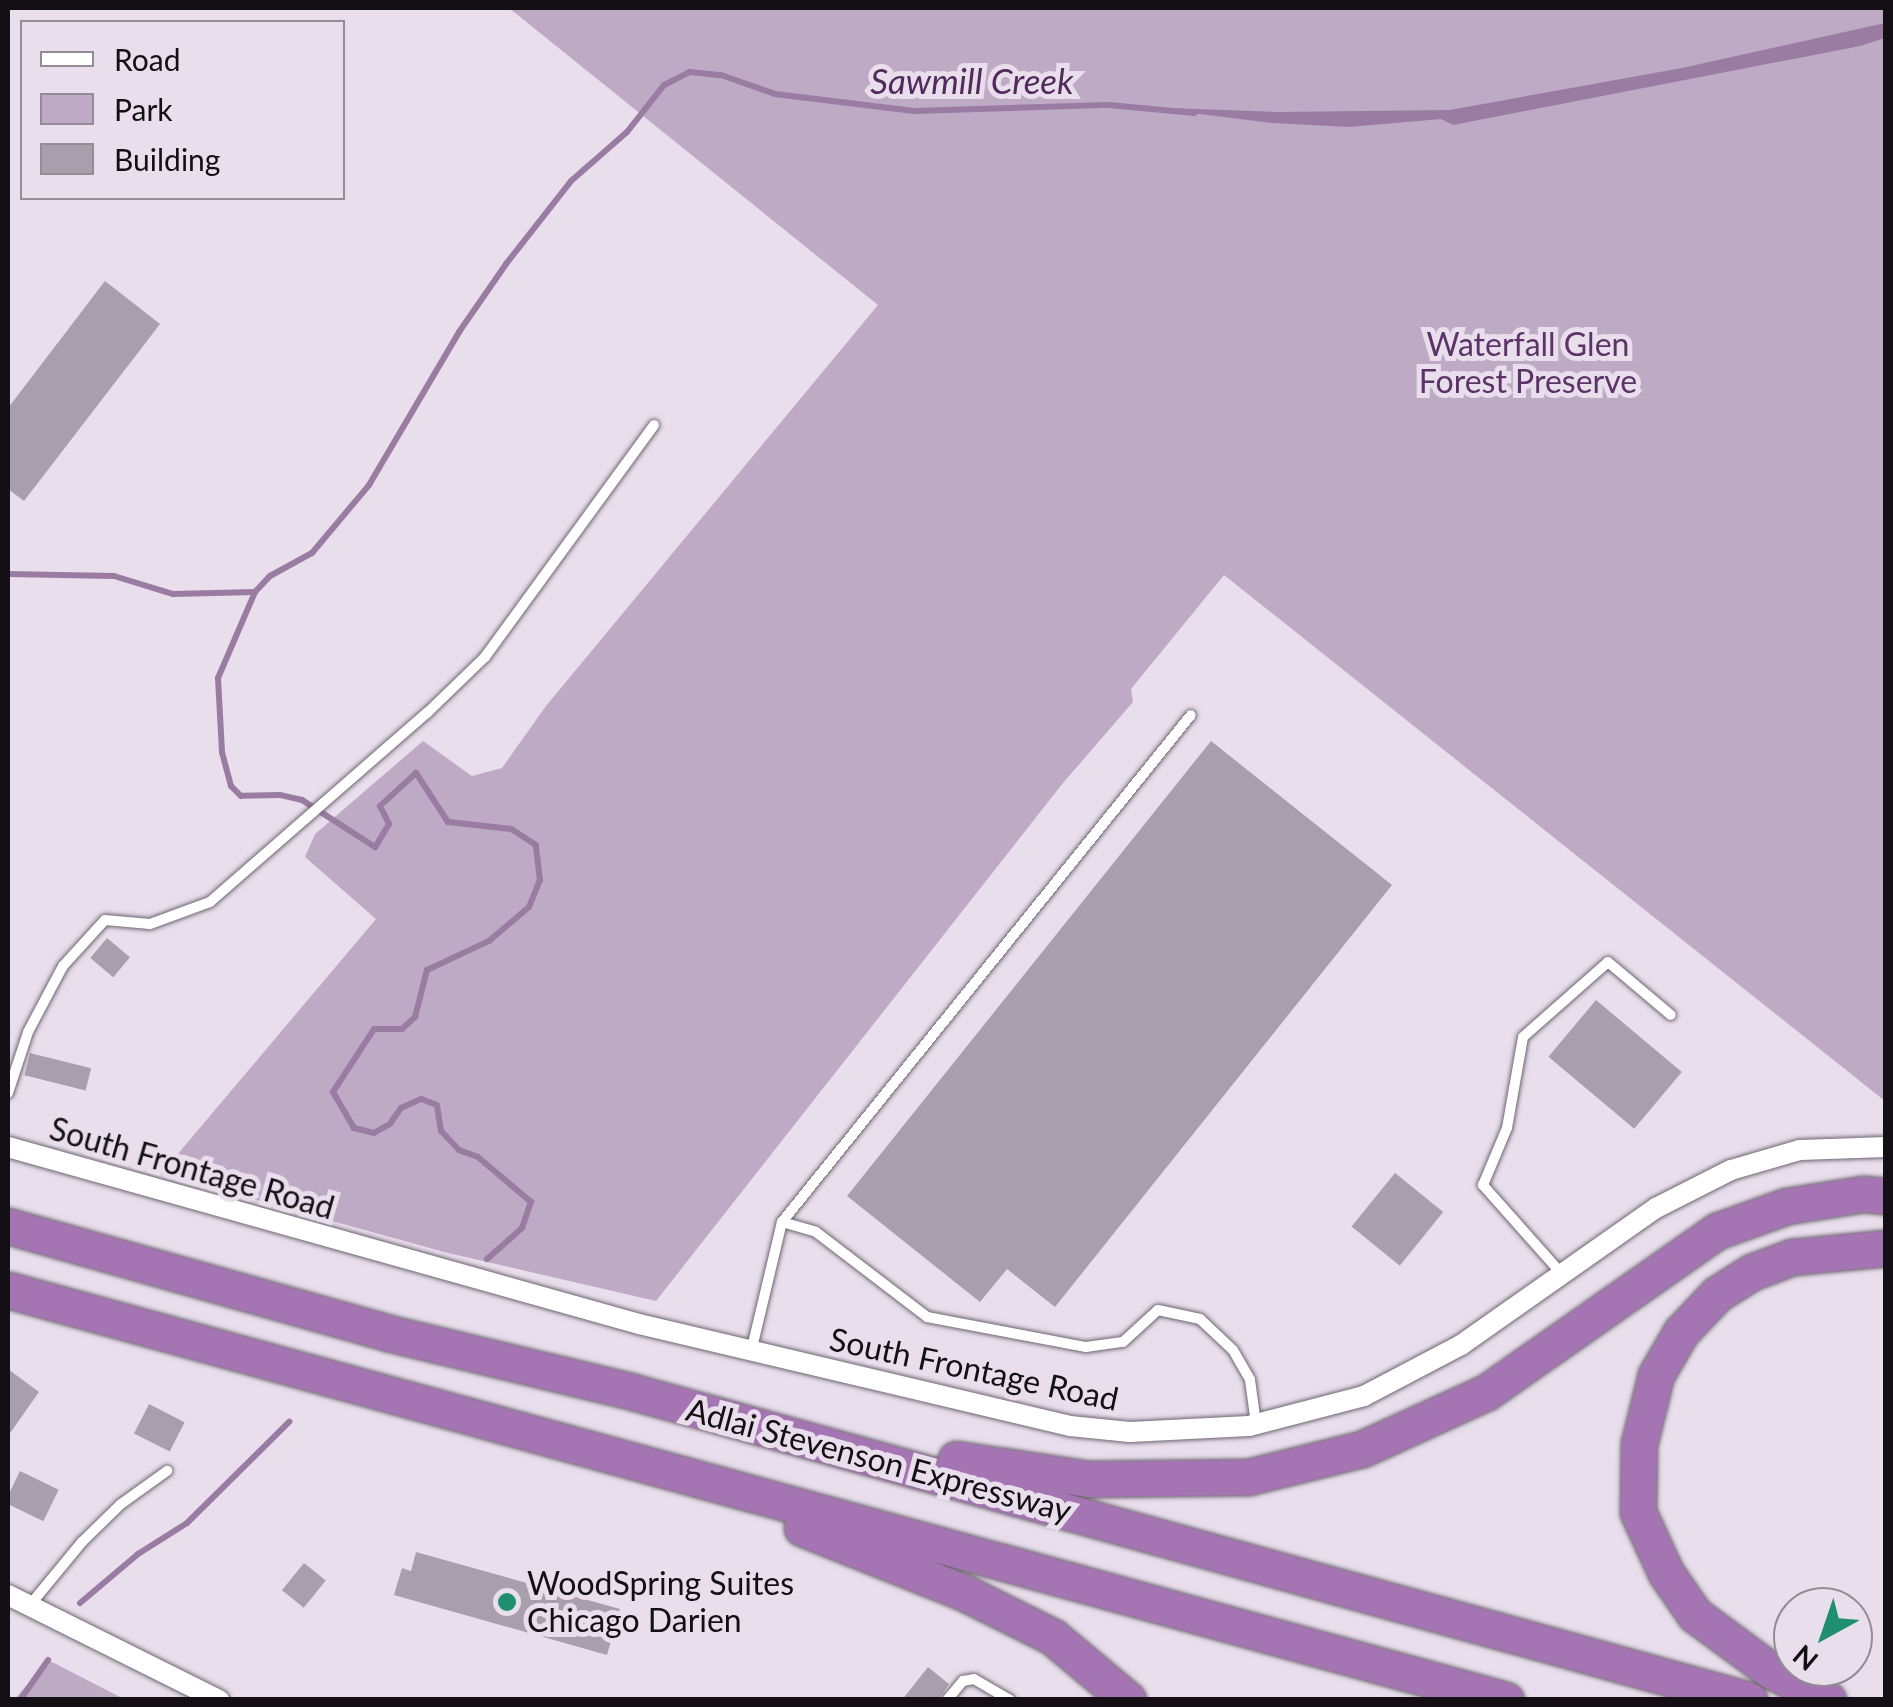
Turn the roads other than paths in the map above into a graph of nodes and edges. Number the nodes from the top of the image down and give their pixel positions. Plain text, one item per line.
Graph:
1 (654, 425) dead end
2 (1190, 715) dead end
3 (1671, 1015) dead end
4 (8, 1093) edge
5 (8, 1147) edge
6 (1886, 1148) edge
7 (1886, 1196) edge
8 (782, 1222) junction
9 (8, 1226) edge
10 (1886, 1248) edge
11 (1561, 1273) junction
12 (8, 1290) edge
13 (751, 1352) junction
14 (633, 1392) junction
15 (1256, 1424) junction
16 (533, 1432) junction
17 (168, 1471) dead end
18 (8, 1596) edge
19 (29, 1606) junction
20 (219, 1700) edge
21 (948, 1700) edge
22 (1010, 1700) edge
23 (1128, 1700) edge
24 (1506, 1700) edge
25 (1748, 1700) edge
26 (1828, 1700) edge

1 - 4 lane
2 - 8 lane
3 - 11 lane
5 - 13 street, South Frontage Road
6 - 11 street, South Frontage Road
7 - 14 highway
8 - 13 lane
8 - 15 lane
9 - 14 highway, Adlai Stevenson Expressway
10 - 26 highway
11 - 15 street, South Frontage Road
12 - 16 highway, Adlai Stevenson Expressway
13 - 15 street, South Frontage Road
14 - 25 highway, Adlai Stevenson Expressway
16 - 23 highway
16 - 24 highway, Adlai Stevenson Expressway
17 - 19 lane
18 - 19 street
19 - 20 street
21 - 22 lane

